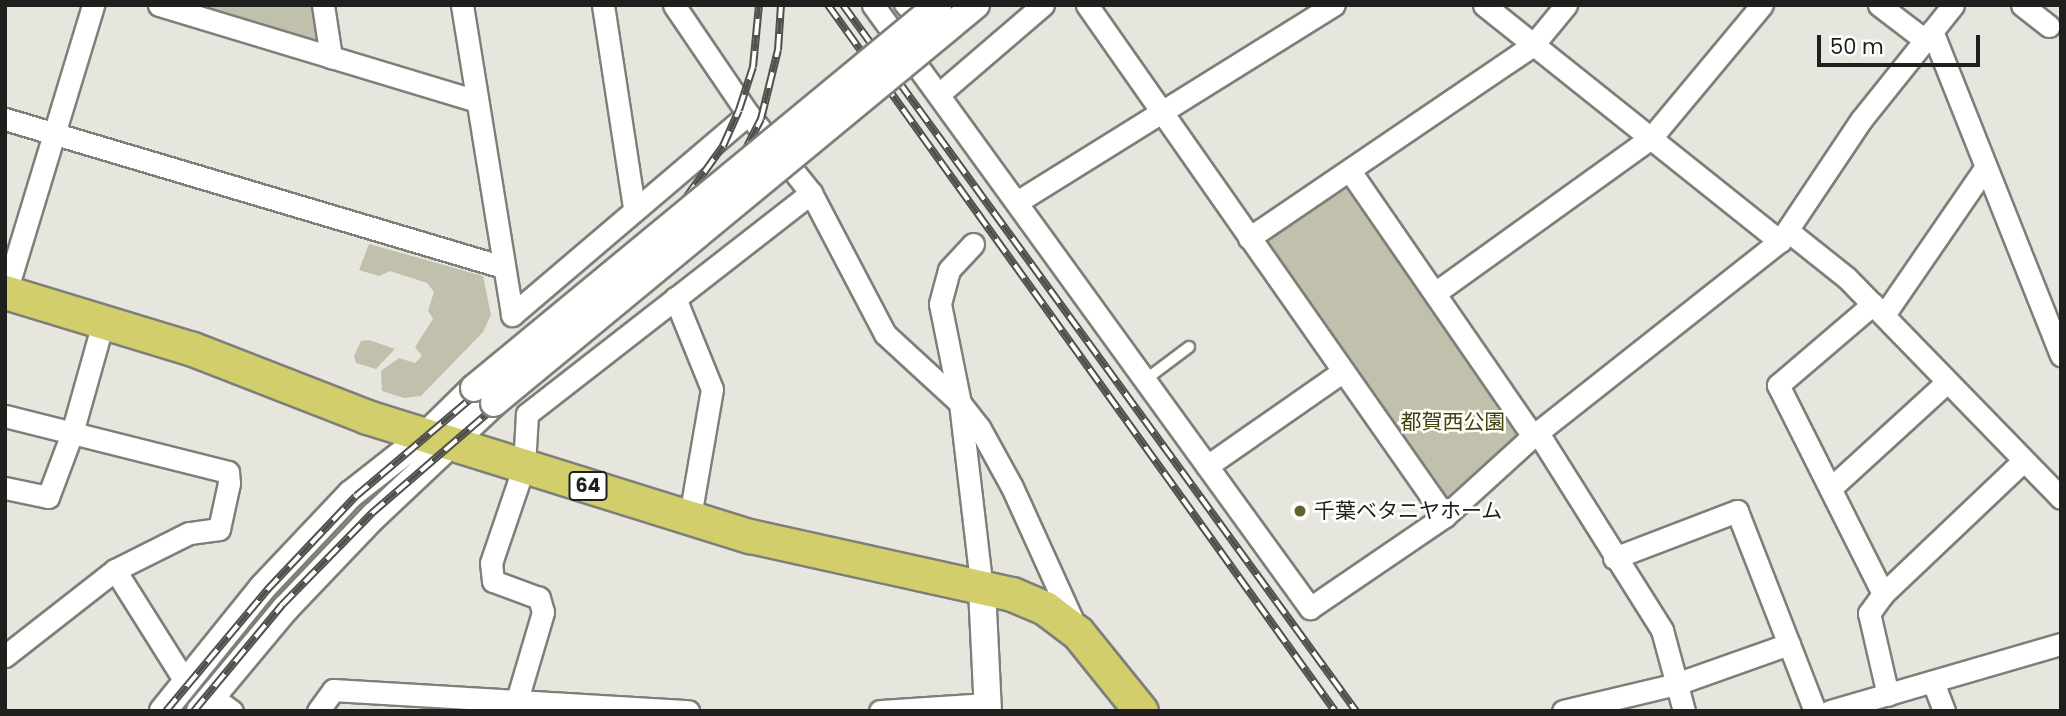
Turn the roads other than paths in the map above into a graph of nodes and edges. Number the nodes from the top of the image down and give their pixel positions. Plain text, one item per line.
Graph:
1 (93, 5) edge
2 (159, 5) edge
3 (323, 5) edge
4 (462, 5) edge
5 (603, 5) edge
6 (674, 5) edge
7 (938, 5) edge
8 (976, 5) edge
9 (1043, 5) edge
10 (1087, 5) edge
11 (1334, 5) edge
12 (1484, 5) edge
13 (1566, 5) edge
14 (1762, 5) edge
15 (1879, 5) edge
16 (1953, 5) edge
17 (2022, 5) edge
18 (874, 6) edge
19 (2049, 26) dead end
20 (1928, 36) junction
21 (1533, 44) junction
22 (331, 57) junction
23 (939, 94) junction
24 (477, 101) junction
25 (1162, 113) junction
26 (748, 114) junction
27 (5, 119) edge
28 (54, 133) junction
29 (1651, 138) junction
30 (1985, 168) junction
31 (1350, 171) junction
32 (811, 193) junction
33 (1017, 202) junction
34 (634, 208) junction
35 (1784, 236) junction
36 (1249, 238) junction
37 (973, 244) dead end
38 (503, 267) junction
39 (6, 292) edge
40 (1435, 293) junction
41 (676, 298) junction
42 (1879, 309) junction
43 (103, 323) junction
44 (1189, 347) dead end
45 (2061, 355) edge
46 (1343, 371) junction
47 (1145, 380) junction
48 (1947, 382) junction
49 (484, 395) junction
50 (960, 402) junction
51 (5, 416) edge
52 (72, 433) junction
53 (1535, 435) junction
54 (438, 439) junction
55 (2022, 461) junction
56 (524, 466) junction
57 (1208, 466) junction
58 (1832, 487) junction
59 (5, 488) edge
60 (2061, 498) edge
61 (1445, 516) junction
62 (690, 517) junction
63 (1614, 558) junction
64 (116, 570) junction
65 (982, 589) junction
66 (1883, 594) junction
67 (1078, 633) junction
68 (1789, 644) junction
69 (2061, 644) edge
70 (5, 656) edge
71 (185, 681) junction
72 (1933, 682) junction
73 (1676, 684) junction
74 (1888, 695) junction
75 (517, 701) junction
76 (440, 703) edge
77 (215, 706) edge
78 (573, 707) edge
79 (988, 707) edge
80 (163, 711) edge
81 (318, 711) edge
82 (688, 711) edge
83 (880, 711) edge
84 (1141, 711) edge
85 (1563, 711) edge
86 (1685, 711) edge
87 (1815, 711) edge
88 (1830, 711) edge
89 (1944, 711) edge

1 - 28 street
2 - 22 street
3 - 22 street
4 - 24 street
5 - 34 street
6 - 26 street
7 - 49 street, bridge
8 - 49 street, bridge
9 - 23 street
10 - 25 street
11 - 25 street
12 - 21 street
13 - 21 street
14 - 29 street
15 - 20 street
16 - 20 street
17 - 19 street
18 - 23 street
20 - 30 street
20 - 35 street
21 - 29 street
21 - 31 street
22 - 24 street
23 - 33 street
24 - 38 street
25 - 33 street
25 - 36 street
26 - 32 street
26 - 34 street
27 - 28 street
28 - 38 street
28 - 39 street
29 - 35 street
29 - 40 street
30 - 42 street
30 - 45 street
31 - 36 street
31 - 40 street
32 - 41 street
32 - 50 street
33 - 47 street
34 - 38 street
35 - 42 street
35 - 53 street
36 - 46 street
37 - 50 street
39 - 43 main road, 64
40 - 53 street
41 - 56 street
41 - 62 street
42 - 48 street
42 - 58 street
43 - 52 street
43 - 54 main road, 64
44 - 47 lane
46 - 57 street
46 - 61 street
47 - 57 street
48 - 55 street
48 - 58 street
49 - 54 street
50 - 65 street
50 - 67 street
51 - 52 street
52 - 59 street
52 - 64 street
53 - 61 street
53 - 63 street
54 - 56 main road, 64
54 - 71 street
54 - 77 street
55 - 60 street
55 - 66 street
56 - 62 main road, 64
56 - 75 street
57 - 61 street
58 - 66 street
62 - 65 main road, 64
63 - 68 street
63 - 73 street
64 - 70 street
64 - 71 street
65 - 67 main road, 64
65 - 79 street
66 - 74 street
67 - 84 main road, 64
68 - 73 street
68 - 87 street
69 - 72 street
71 - 80 street
72 - 74 street
72 - 89 street
73 - 85 street
73 - 86 street
74 - 88 street
75 - 76 street
75 - 78 street
76 - 81 street
78 - 82 street
79 - 83 street

